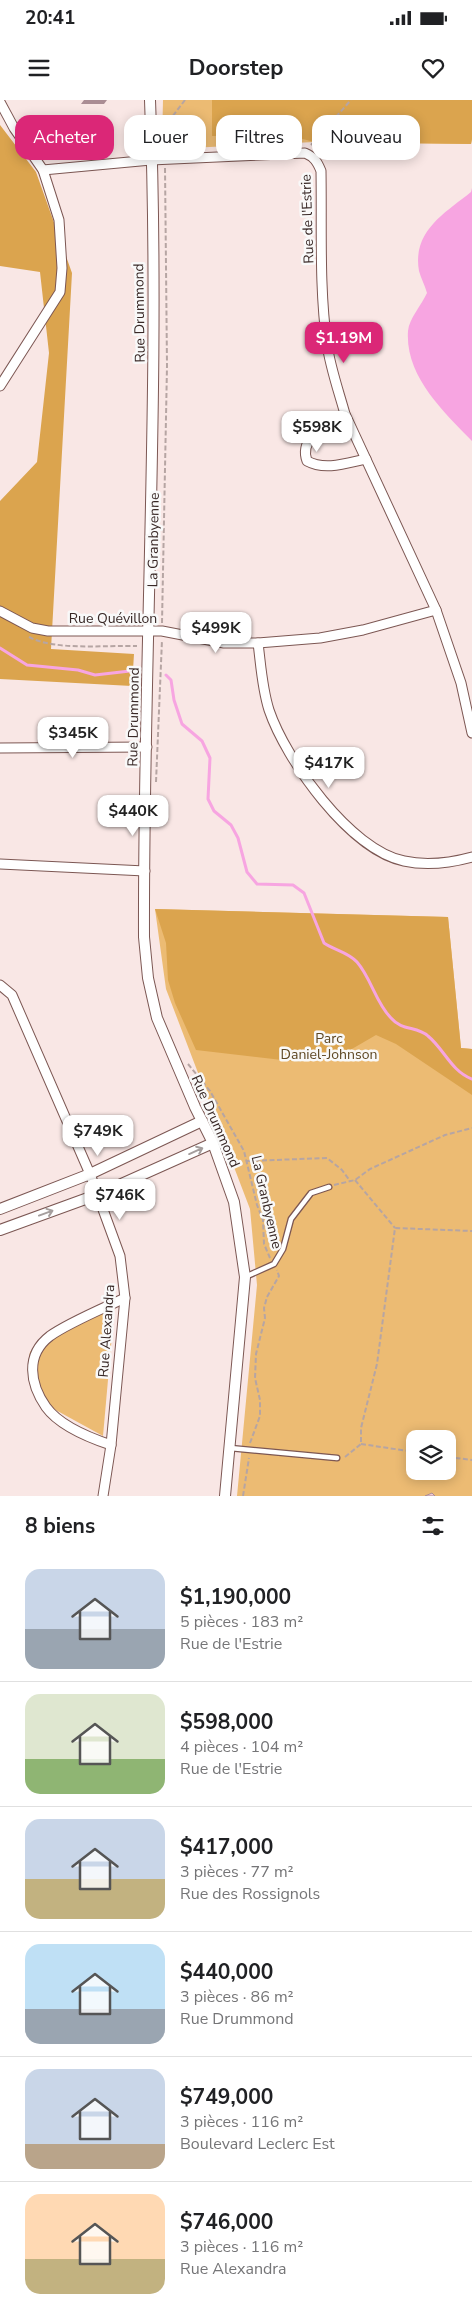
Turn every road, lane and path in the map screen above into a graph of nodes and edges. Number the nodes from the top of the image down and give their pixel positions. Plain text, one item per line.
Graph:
1 (150, 100) edge
2 (184, 100) edge
3 (351, 100) edge
4 (0, 102) edge
5 (150, 115) edge
6 (173, 115) edge
7 (305, 153) junction
8 (206, 158) edge
9 (150, 160) joint
10 (165, 160) edge
11 (43, 170) junction
12 (0, 386) edge
13 (345, 414) junction
14 (366, 460) junction
15 (436, 610) junction
16 (0, 611) edge
17 (148, 631) junction
18 (162, 631) junction
19 (22, 634) dead end
20 (258, 643) junction
21 (148, 646) junction
22 (162, 647) junction
23 (472, 733) edge
24 (147, 747) junction
25 (0, 748) edge
26 (156, 790) dead end
27 (472, 857) edge
28 (0, 864) edge
29 (145, 871) junction
30 (0, 985) edge
31 (184, 1057) dead end
32 (214, 1099) junction
33 (200, 1104) dead end
34 (202, 1120) junction
35 (472, 1128) edge
36 (213, 1143) junction
37 (246, 1161) junction
38 (90, 1174) junction
39 (355, 1180) junction
40 (350, 1181) junction
41 (329, 1187) joint
42 (98, 1194) junction
43 (0, 1209) edge
44 (395, 1228) junction
45 (0, 1230) edge
46 (472, 1231) edge
47 (271, 1260) dead end
48 (277, 1270) dead end
49 (245, 1277) junction
50 (125, 1298) junction
51 (250, 1444) dead end
52 (361, 1444) junction
53 (111, 1445) junction
54 (230, 1448) junction
55 (406, 1451) edge
56 (249, 1458) dead end
57 (337, 1458) joint
58 (456, 1458) edge
59 (472, 1460) edge
60 (103, 1496) edge
61 (225, 1496) edge
62 (243, 1496) edge

1 - 5 street, Rue Drummond
2 - 6 path, La Granbyenne
3 - 7 path
4 - 11 street
7 - 8 street
7 - 13 street, Rue de l'Estrie
9 - 11 street
9 - 17 street, Rue Drummond
10 - 18 path, La Granbyenne
11 - 12 street
13 - 14 street, Rue de l'Estrie
13 - 14 street
14 - 15 street, Rue de l'Estrie
15 - 20 street, Rue Quévillon
15 - 23 street, Rue de l'Estrie
16 - 17 street, Rue Quévillon
17 - 18 street, Rue Quévillon
17 - 21 street, Rue Drummond
18 - 20 street, Rue Quévillon
18 - 22 path, La Granbyenne
19 - 21 path
20 - 27 street
21 - 22 path
21 - 24 street, Rue Drummond
22 - 26 path, La Granbyenne
24 - 25 street
24 - 29 street, Rue Drummond
28 - 29 street
29 - 34 street, Rue Drummond
30 - 38 street, Rue Alexandra
31 - 32 path, La Granbyenne
32 - 33 path
32 - 37 path, La Granbyenne
34 - 36 street, Rue Drummond
34 - 38 street
35 - 39 path
42 -> 36 street
36 - 49 street, Rue Drummond
37 - 40 path
37 - 47 path, La Granbyenne
38 - 42 street, Rue Alexandra
38 - 43 street
39 - 40 path
39 - 44 path
40 - 41 path
41 - 49 lane
45 -> 42 street
42 - 50 street, Rue Alexandra
44 - 46 path
44 - 52 path
48 - 51 path
49 - 54 street, Rue Drummond
50 - 53 street, Rue Alexandra
50 - 53 street
52 - 55 path
52 - 57 path
53 - 60 street, Rue Alexandra
54 - 57 lane
54 - 61 street, Rue Drummond
56 - 62 path
58 - 59 path

